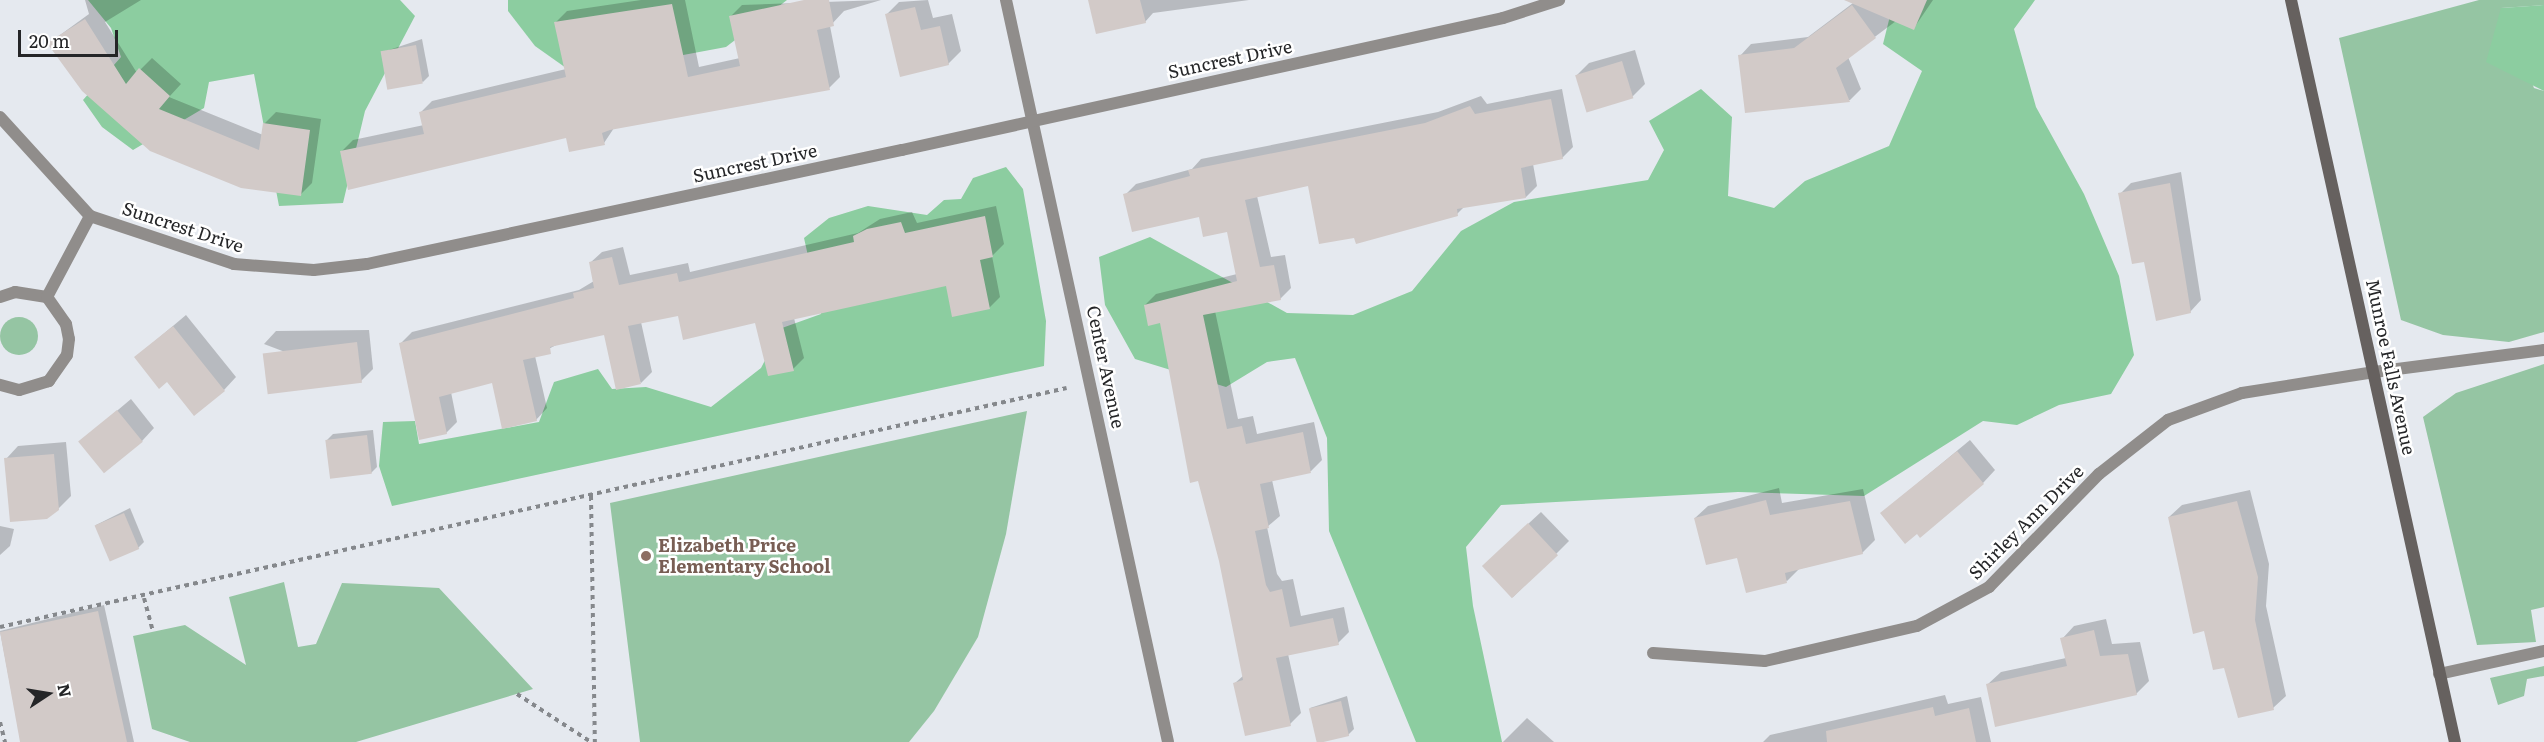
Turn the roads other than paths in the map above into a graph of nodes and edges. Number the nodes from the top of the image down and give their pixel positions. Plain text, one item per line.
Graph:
1 (1006, 0) edge
2 (1558, 0) edge
3 (2291, 0) edge
4 (0, 117) edge
5 (1032, 121) junction
6 (90, 216) junction
7 (0, 297) edge
8 (47, 297) junction
9 (2544, 351) edge
10 (2374, 372) junction
11 (0, 385) edge
12 (2544, 651) edge
13 (1653, 653) dead end
14 (2439, 674) junction
15 (1168, 742) edge
16 (2455, 742) edge

1 - 5 street, Center Avenue
2 - 5 street, Suncrest Drive
3 - 10 street, Munroe Falls Avenue
4 - 6 street, Suncrest Drive
5 - 6 street, Suncrest Drive
5 - 15 street, Center Avenue
6 - 8 street
7 - 8 street
8 - 11 street
9 - 10 street, Shirley Ann Drive
10 - 13 street, Shirley Ann Drive
10 - 14 street, Munroe Falls Avenue
12 - 14 street
14 - 16 street, Munroe Falls Avenue

